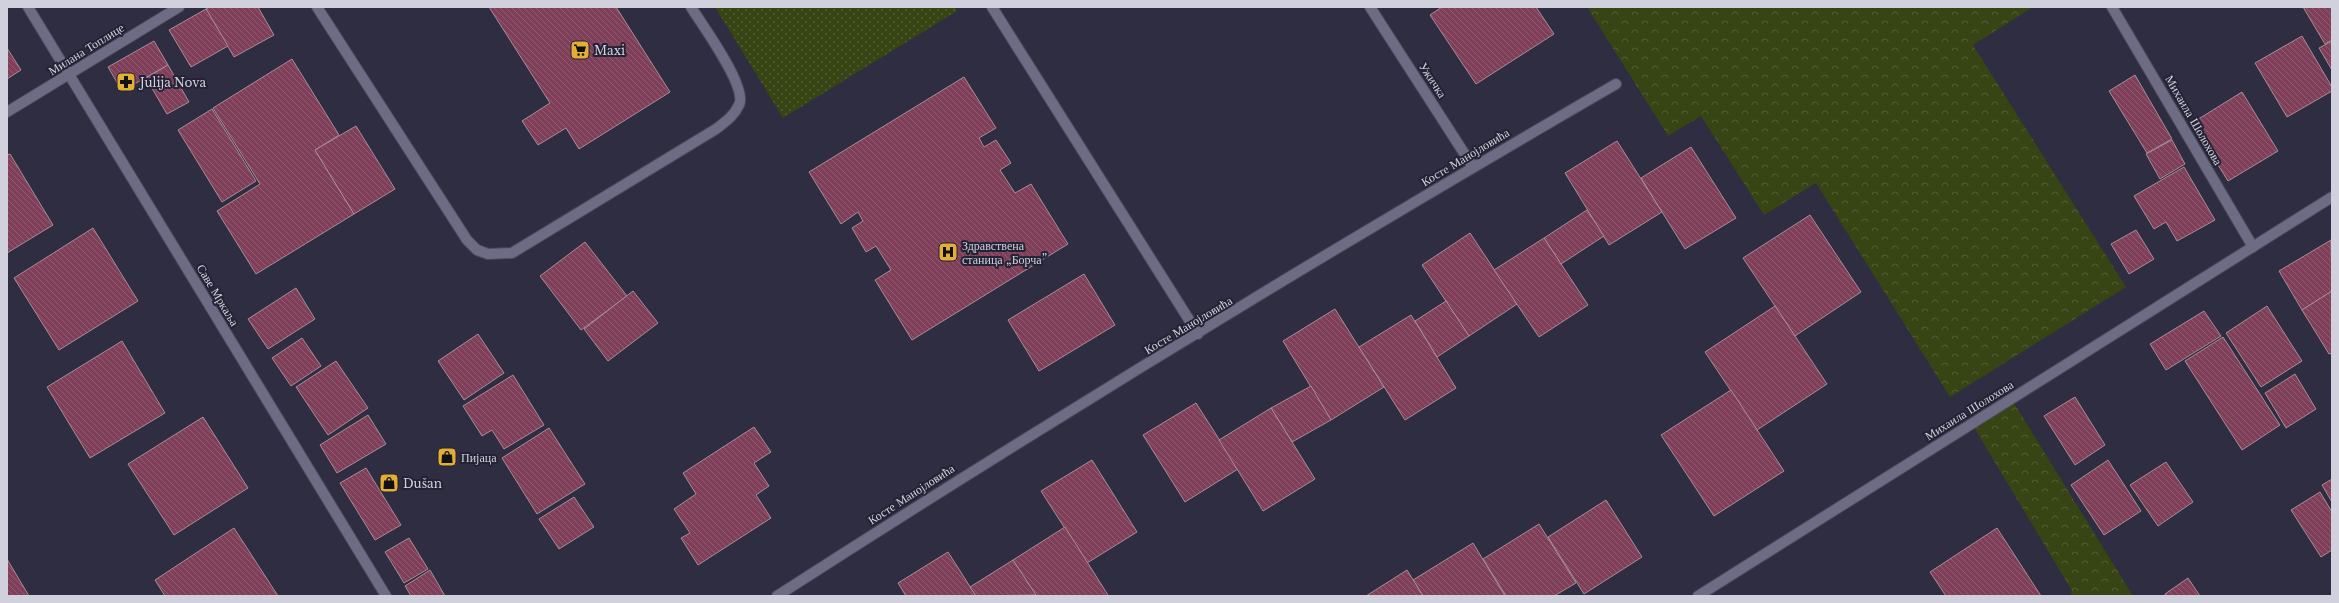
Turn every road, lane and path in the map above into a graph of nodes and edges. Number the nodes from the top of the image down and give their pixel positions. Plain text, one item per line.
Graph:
1 (28, 7) edge
2 (179, 7) edge
3 (316, 7) edge
4 (691, 7) edge
5 (992, 7) edge
6 (1370, 7) edge
7 (2112, 7) edge
8 (69, 75) junction
9 (1616, 84) dead end
10 (7, 112) edge
11 (1473, 167) junction
12 (2330, 201) edge
13 (2253, 247) junction
14 (1198, 334) junction
15 (386, 596) edge
16 (777, 596) edge
17 (1698, 596) edge

1 - 8 street, Саве Мркаља
2 - 8 street, Милана Топлице
3 - 4 street
5 - 14 street
6 - 11 street, Ужичка
7 - 13 street, Михаила Шолохова
8 - 10 street, Милана Топлице
8 - 15 street, Саве Мркаља
9 - 11 street, Косте Манојловића
11 - 14 street, Косте Манојловића
12 - 13 street, Михаила Шолохова
13 - 17 street, Михаила Шолохова
14 - 16 street, Косте Манојловића

